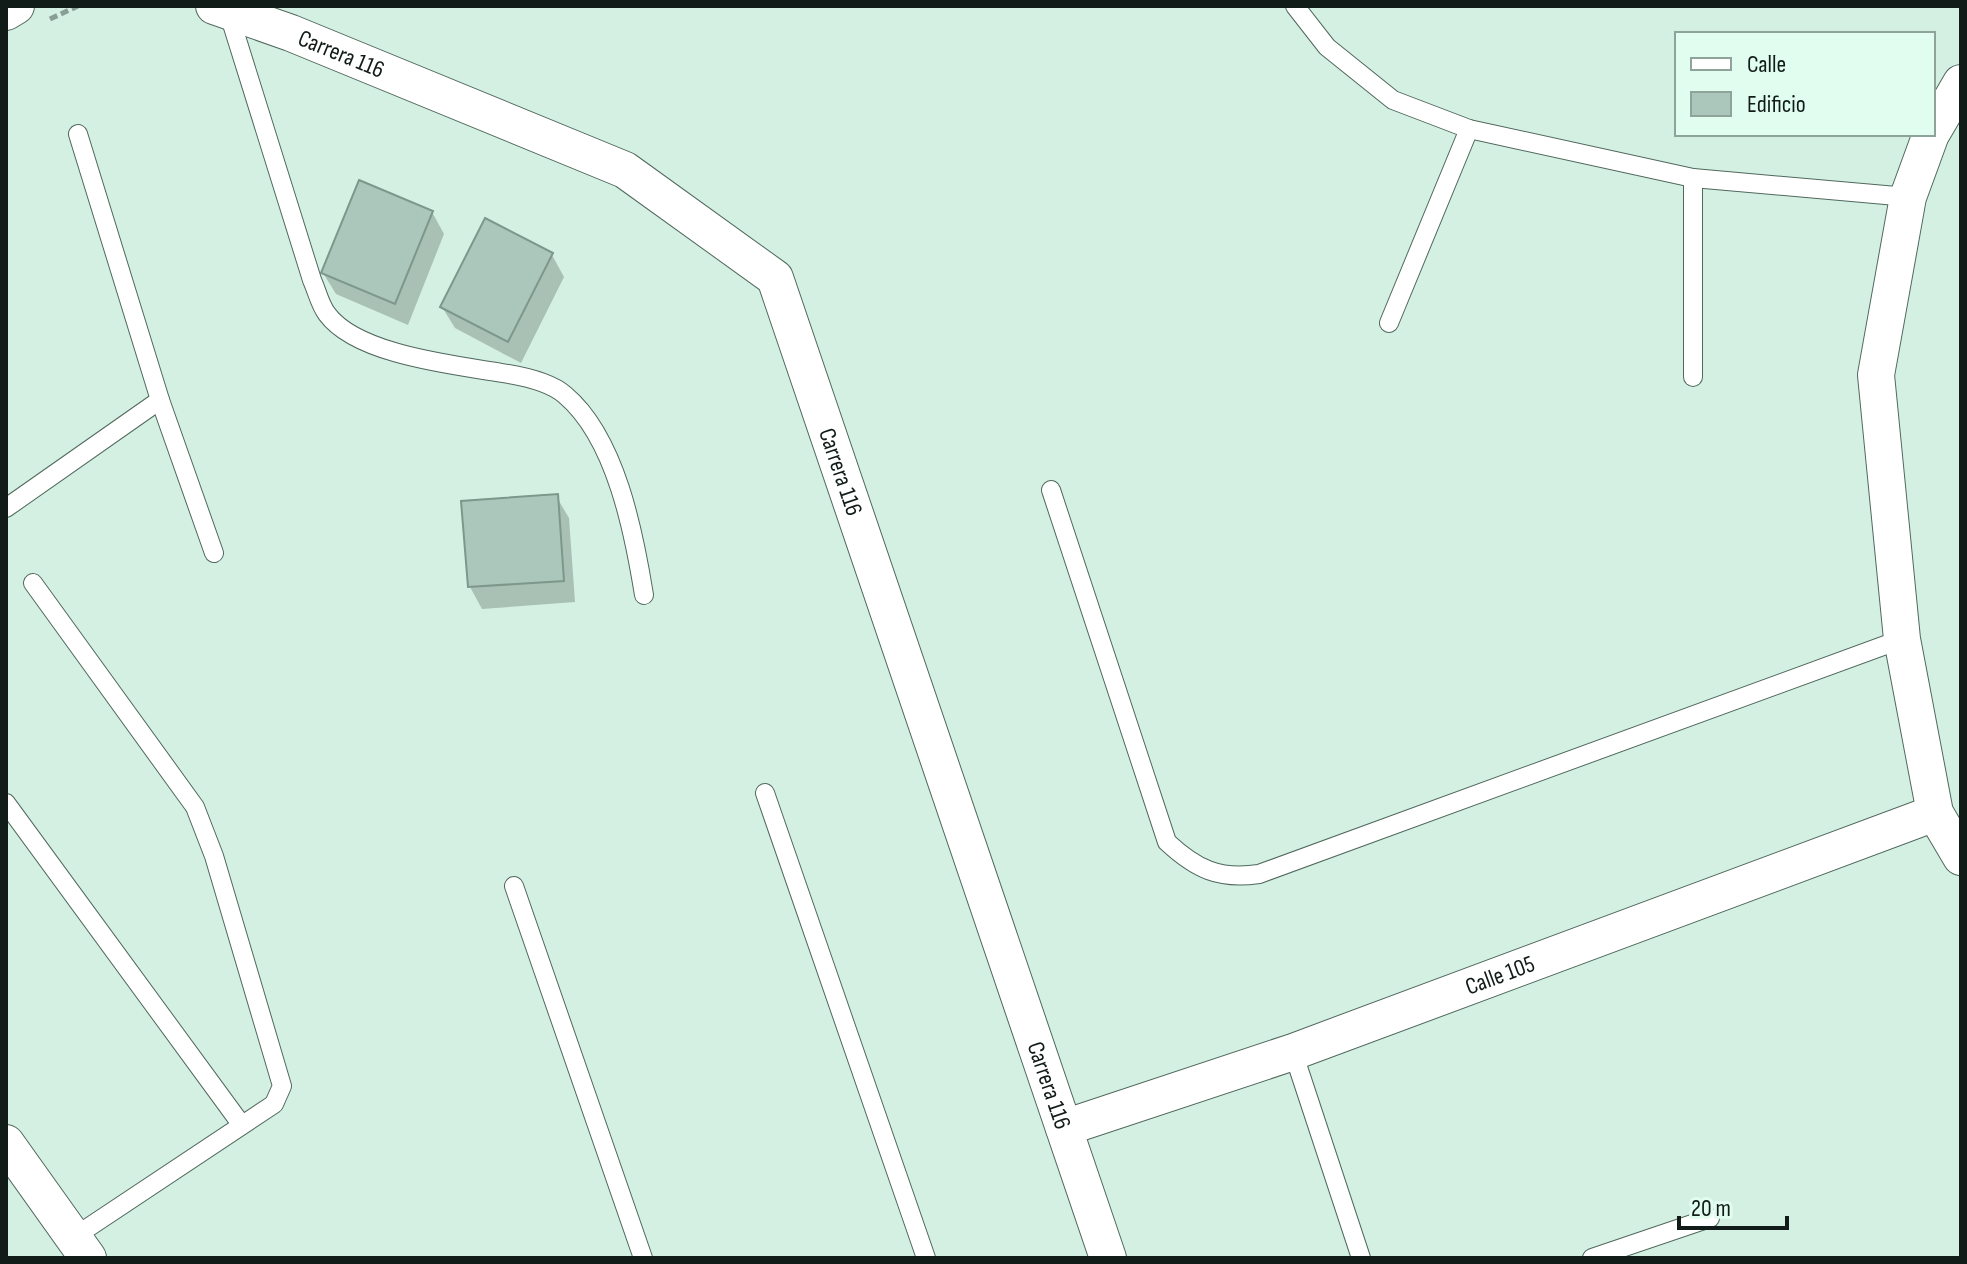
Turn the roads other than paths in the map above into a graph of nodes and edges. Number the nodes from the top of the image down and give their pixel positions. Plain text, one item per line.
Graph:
1 (16, 6) edge
2 (1295, 6) edge
3 (220, 8) edge
4 (6, 12) edge
5 (1961, 83) edge
6 (1935, 127) edge
7 (1469, 129) junction
8 (78, 134) dead end
9 (1931, 136) edge
10 (1693, 178) junction
11 (1908, 197) junction
12 (1389, 323) dead end
13 (1693, 377) dead end
14 (160, 400) junction
15 (1051, 490) dead end
16 (6, 508) edge
17 (214, 553) dead end
18 (33, 583) dead end
19 (644, 595) dead end
20 (1902, 639) junction
21 (765, 793) dead end
22 (6, 803) edge
23 (1935, 813) junction
24 (1961, 857) edge
25 (514, 886) dead end
26 (1293, 1052) junction
27 (241, 1124) junction
28 (1064, 1128) junction
29 (6, 1143) edge
30 (1710, 1218) dead end
31 (81, 1248) edge
32 (643, 1258) edge
33 (926, 1258) edge
34 (1108, 1258) edge
35 (1361, 1258) edge
36 (1592, 1258) edge

1 - 4 street
2 - 7 lane
3 - 19 lane
3 - 28 street, Carrera 116
5 - 6 street
7 - 10 lane
7 - 12 lane
8 - 14 lane
9 - 11 street
10 - 11 lane
10 - 13 lane
11 - 20 street
14 - 16 lane
14 - 17 lane
15 - 20 lane
18 - 27 lane
20 - 23 street
21 - 33 lane
22 - 27 lane
23 - 24 street
23 - 26 street, Calle 105
25 - 32 lane
26 - 28 street, Calle 105
26 - 35 lane
27 - 31 lane
28 - 34 street, Carrera 116
29 - 31 street
30 - 36 lane

